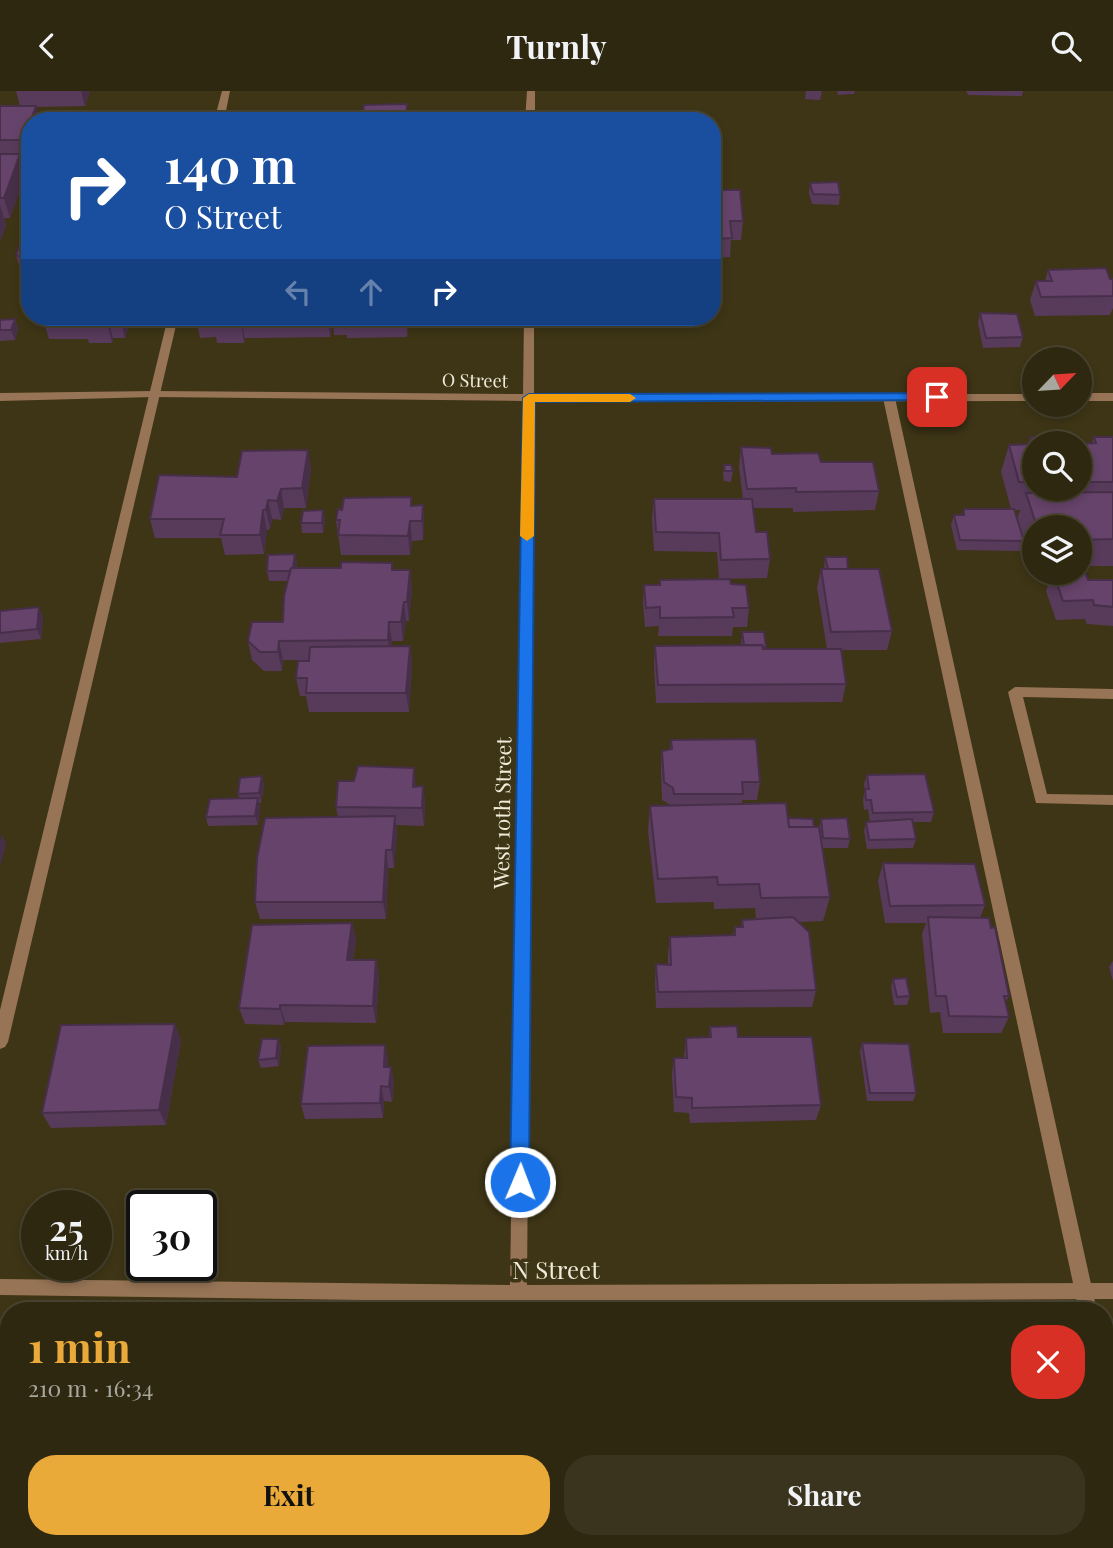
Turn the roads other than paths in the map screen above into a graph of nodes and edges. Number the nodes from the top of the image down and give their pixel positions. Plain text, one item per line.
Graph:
1 (226, 91) edge
2 (531, 91) edge
3 (221, 112) edge
4 (530, 112) edge
5 (171, 326) edge
6 (529, 326) edge
7 (154, 394) junction
8 (0, 397) edge
9 (1022, 397) edge
10 (1092, 397) edge
11 (1113, 397) edge
12 (529, 398) junction
13 (889, 398) junction
14 (1113, 694) edge
15 (1113, 800) edge
16 (0, 1042) edge
17 (0, 1287) edge
18 (1083, 1291) junction
19 (1113, 1291) edge
20 (518, 1302) edge
21 (1086, 1302) edge

1 - 3 street
2 - 4 street
5 - 7 street
6 - 12 street, West 10th Street
7 - 8 street, O Street
7 - 12 street, O Street
7 - 16 street
9 - 13 street, O Street
10 - 11 street
12 - 13 street, O Street
12 - 20 street, West 10th Street
13 - 18 street
14 - 15 street
17 - 20 street, N Street
18 - 19 street, N Street
18 - 20 street, N Street
18 - 21 street

